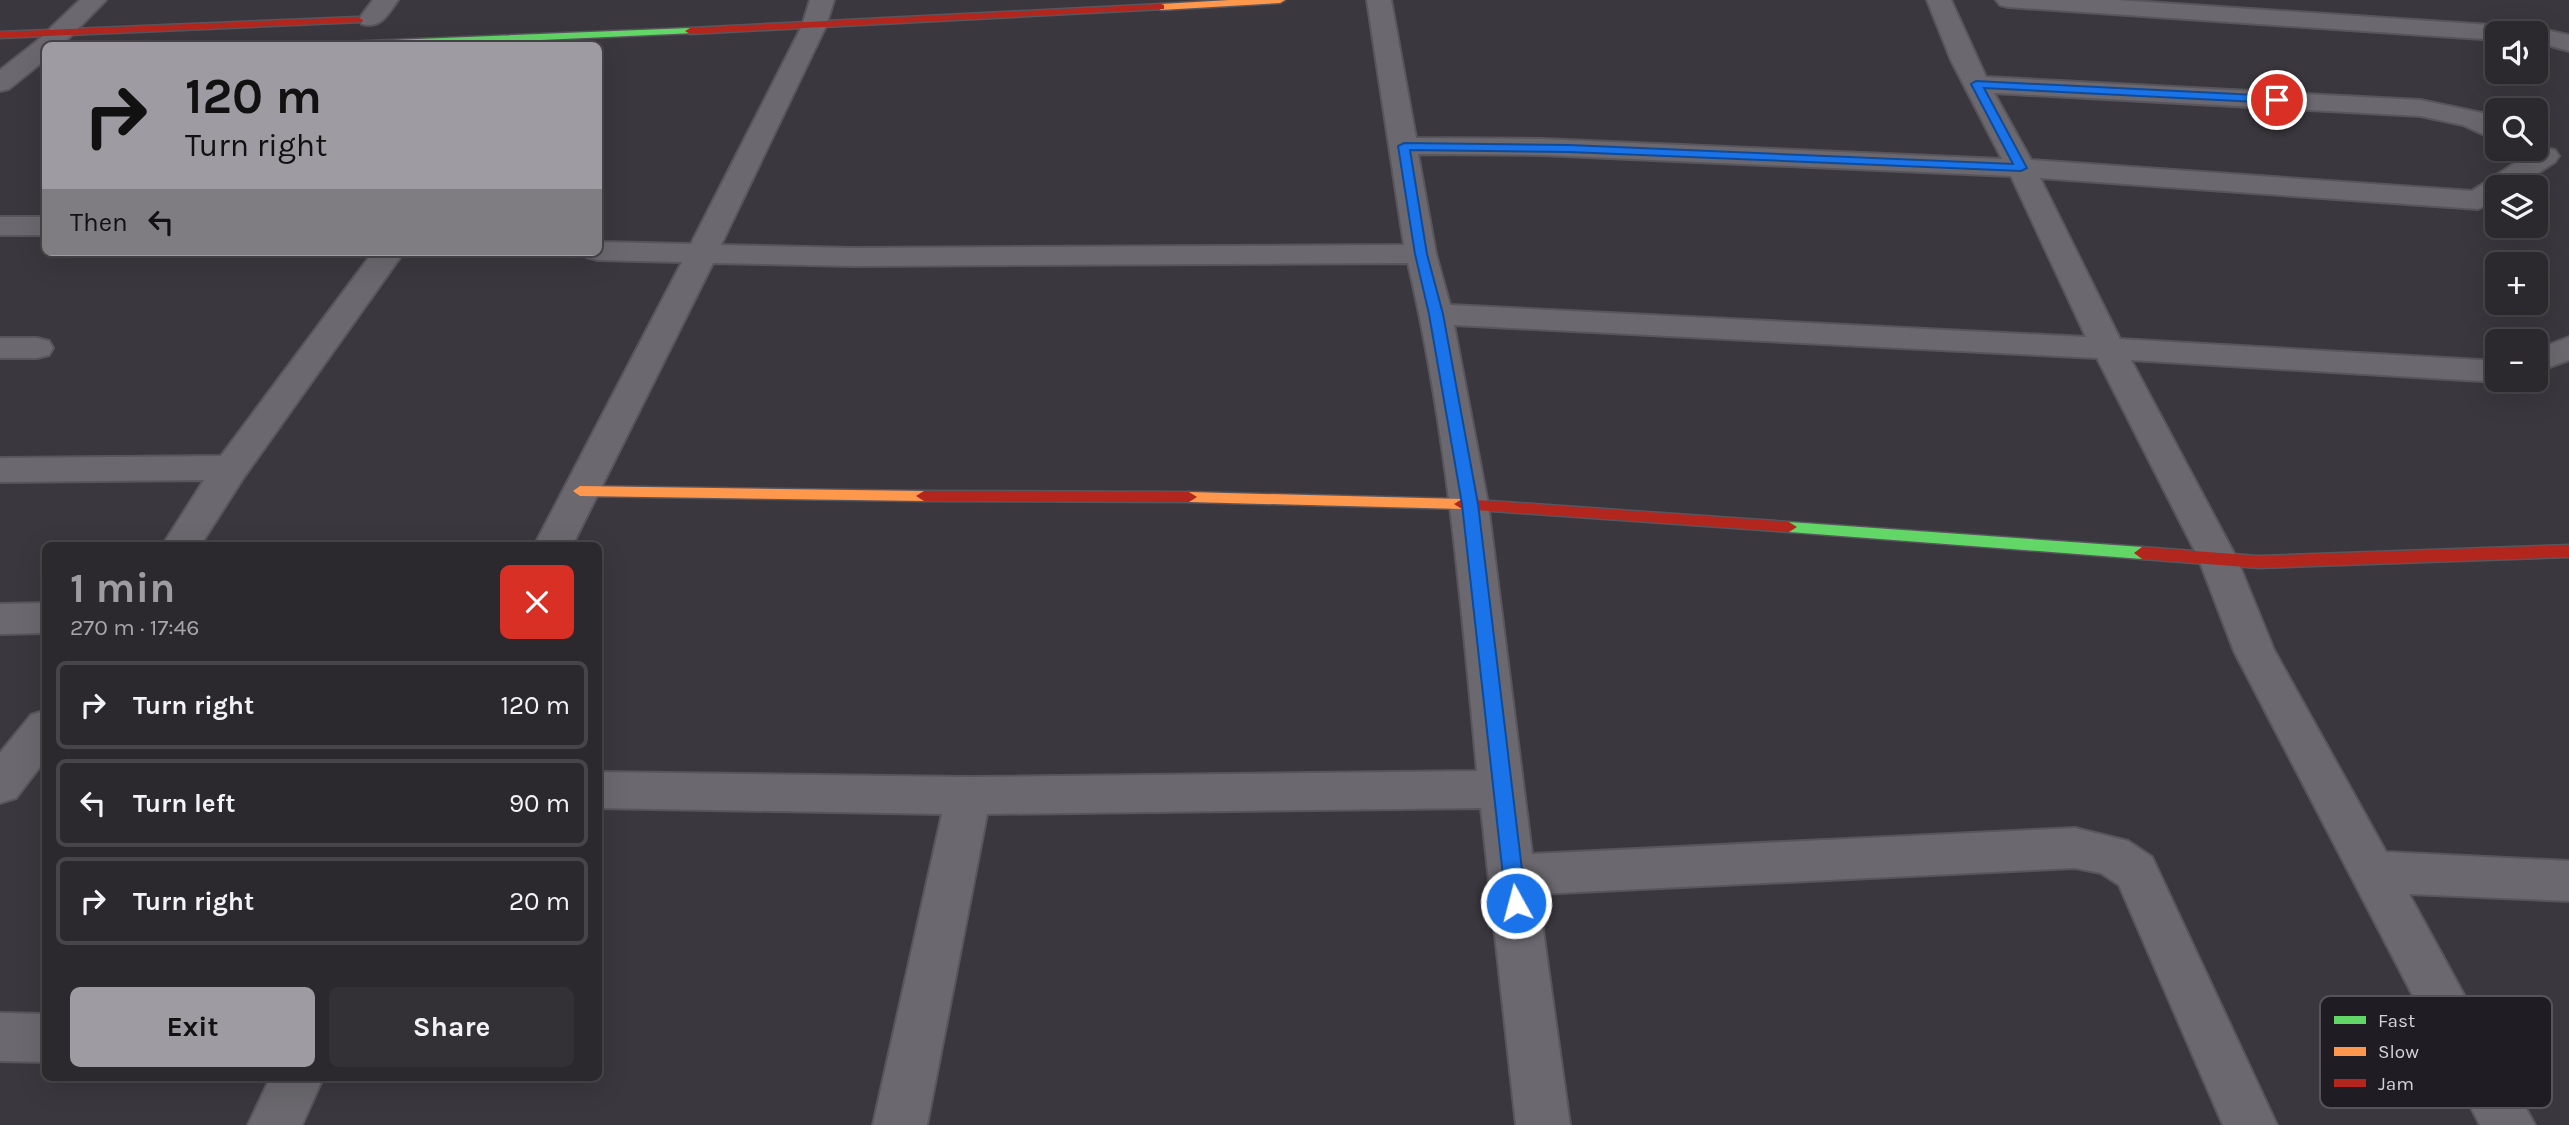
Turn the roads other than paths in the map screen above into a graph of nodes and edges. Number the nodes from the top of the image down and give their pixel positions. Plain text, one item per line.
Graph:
1 (94, 0) edge
2 (1280, 0) edge
3 (1379, 0) edge
4 (1939, 0) edge
5 (2008, 0) edge
6 (820, 7) edge
7 (392, 9) edge
8 (371, 19) joint
9 (2485, 32) edge
10 (0, 35) edge
11 (2548, 37) edge
12 (553, 40) edge
13 (2566, 40) edge
14 (52, 42) edge
15 (113, 42) edge
16 (475, 42) edge
17 (42, 47) edge
18 (42, 49) edge
19 (42, 51) edge
20 (0, 60) edge
21 (0, 83) edge
22 (1976, 84) junction
23 (2485, 126) edge
24 (1404, 146) junction
25 (2536, 161) edge
26 (2021, 168) junction
27 (0, 226) edge
28 (42, 226) edge
29 (602, 251) edge
30 (702, 254) junction
31 (1421, 254) junction
32 (386, 256) edge
33 (1436, 314) junction
34 (2569, 347) edge
35 (0, 348) edge
36 (37, 348) dead end
37 (2108, 348) junction
38 (2548, 357) edge
39 (2485, 370) edge
40 (232, 468) junction
41 (0, 470) edge
42 (580, 491) junction
43 (1470, 504) junction
44 (184, 542) edge
45 (556, 542) edge
46 (2569, 551) edge
47 (2217, 558) junction
48 (42, 618) edge
49 (0, 619) edge
50 (42, 734) edge
51 (18, 779) edge
52 (1501, 789) junction
53 (602, 790) edge
54 (968, 796) junction
55 (2374, 872) junction
56 (1513, 875) junction
57 (2569, 881) edge
58 (2440, 996) edge
59 (0, 1037) edge
60 (42, 1038) edge
61 (296, 1081) edge
62 (2499, 1108) edge
63 (275, 1125) edge
64 (900, 1125) edge
65 (1543, 1125) edge
66 (2249, 1125) edge
67 (2508, 1125) edge

1 - 14 street
2 - 6 main road
3 - 24 street
4 - 22 street
5 - 9 street
6 - 12 main road
6 - 30 street
7 - 8 street
8 - 15 main road
10 - 17 main road
11 - 13 street
12 - 16 main road
18 - 20 main road
19 - 21 street
22 - 23 street
22 - 26 street
24 - 26 street
24 - 31 street
25 - 26 street
26 - 37 street
27 - 28 street
29 - 30 street
30 - 31 street
30 - 42 street
31 - 33 street
32 - 40 street
33 - 37 street
33 - 43 street
34 - 38 street
35 - 36 street
37 - 39 street
37 - 47 street
40 - 41 street
40 - 44 street
42 - 43 main road
42 - 45 street
43 - 47 main road
43 - 52 street
46 - 47 main road
47 - 55 street
48 - 49 street
50 - 51 street
52 - 54 street
52 - 56 street
53 - 54 street
54 - 64 street
55 - 57 street
55 - 58 street
56 - 65 street
56 - 66 street
59 - 60 street
61 - 63 street
62 - 67 street

